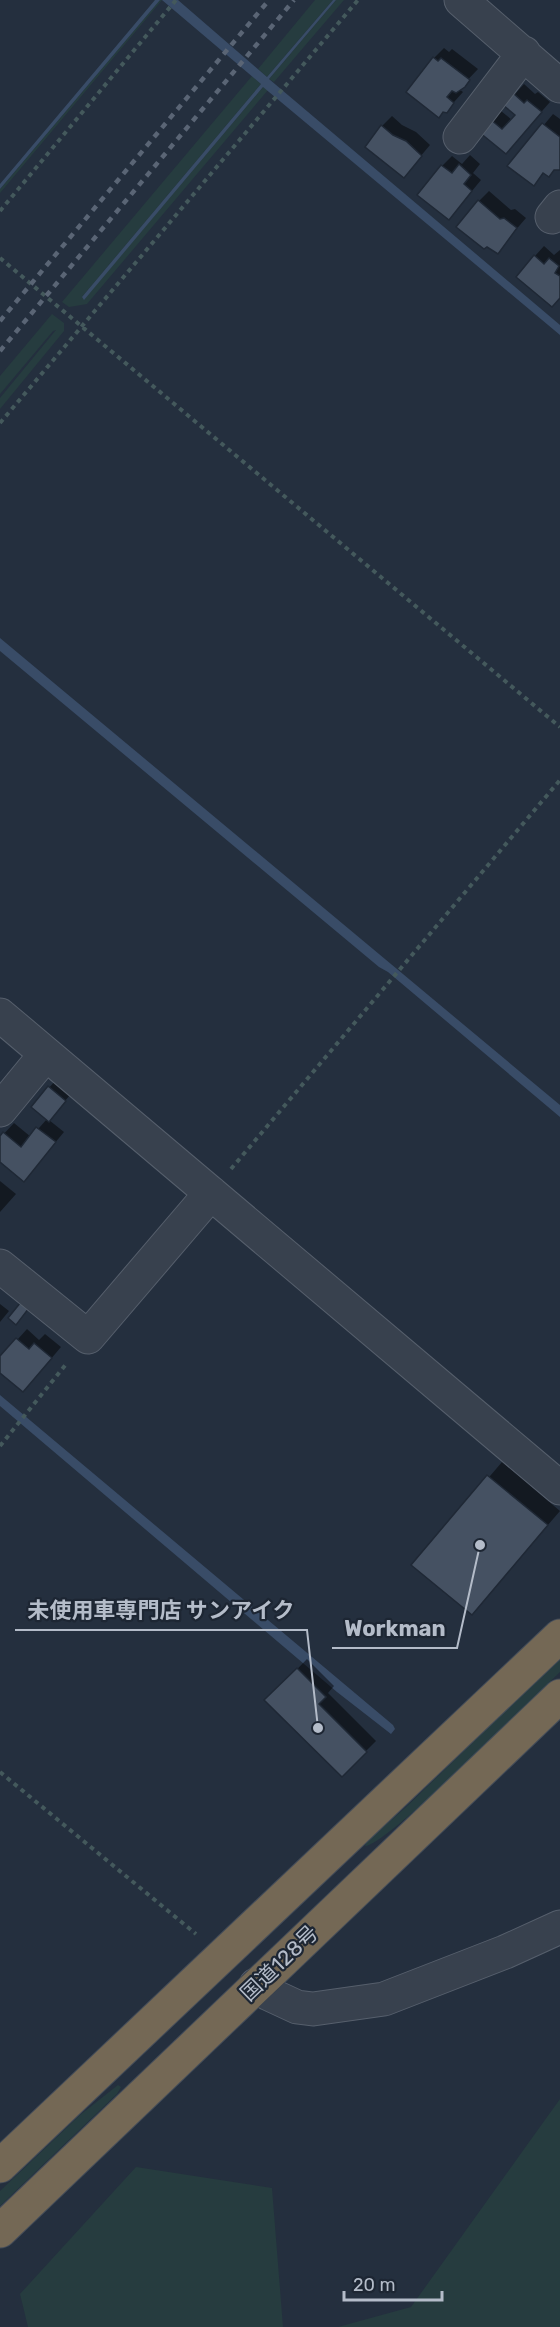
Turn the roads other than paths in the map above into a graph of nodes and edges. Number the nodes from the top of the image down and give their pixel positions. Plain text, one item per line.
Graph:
1 (461, 0) edge
2 (524, 53) junction
3 (560, 86) edge
4 (460, 137) dead end
5 (0, 1015) edge
6 (46, 1054) junction
7 (0, 1110) edge
8 (211, 1193) junction
9 (0, 1266) edge
10 (560, 1488) edge
11 (560, 1636) edge
12 (560, 1696) edge
13 (560, 1927) edge
14 (256, 1985) junction
15 (0, 2166) edge
16 (0, 2231) edge

1 - 2 street
2 - 3 street
2 - 4 street
5 - 6 street
6 - 7 street
6 - 8 street
8 - 9 street
8 - 10 street
11 - 15 highway, 国道128号
12 - 14 highway, 国道128号
13 - 14 street
14 - 16 highway, 国道128号

